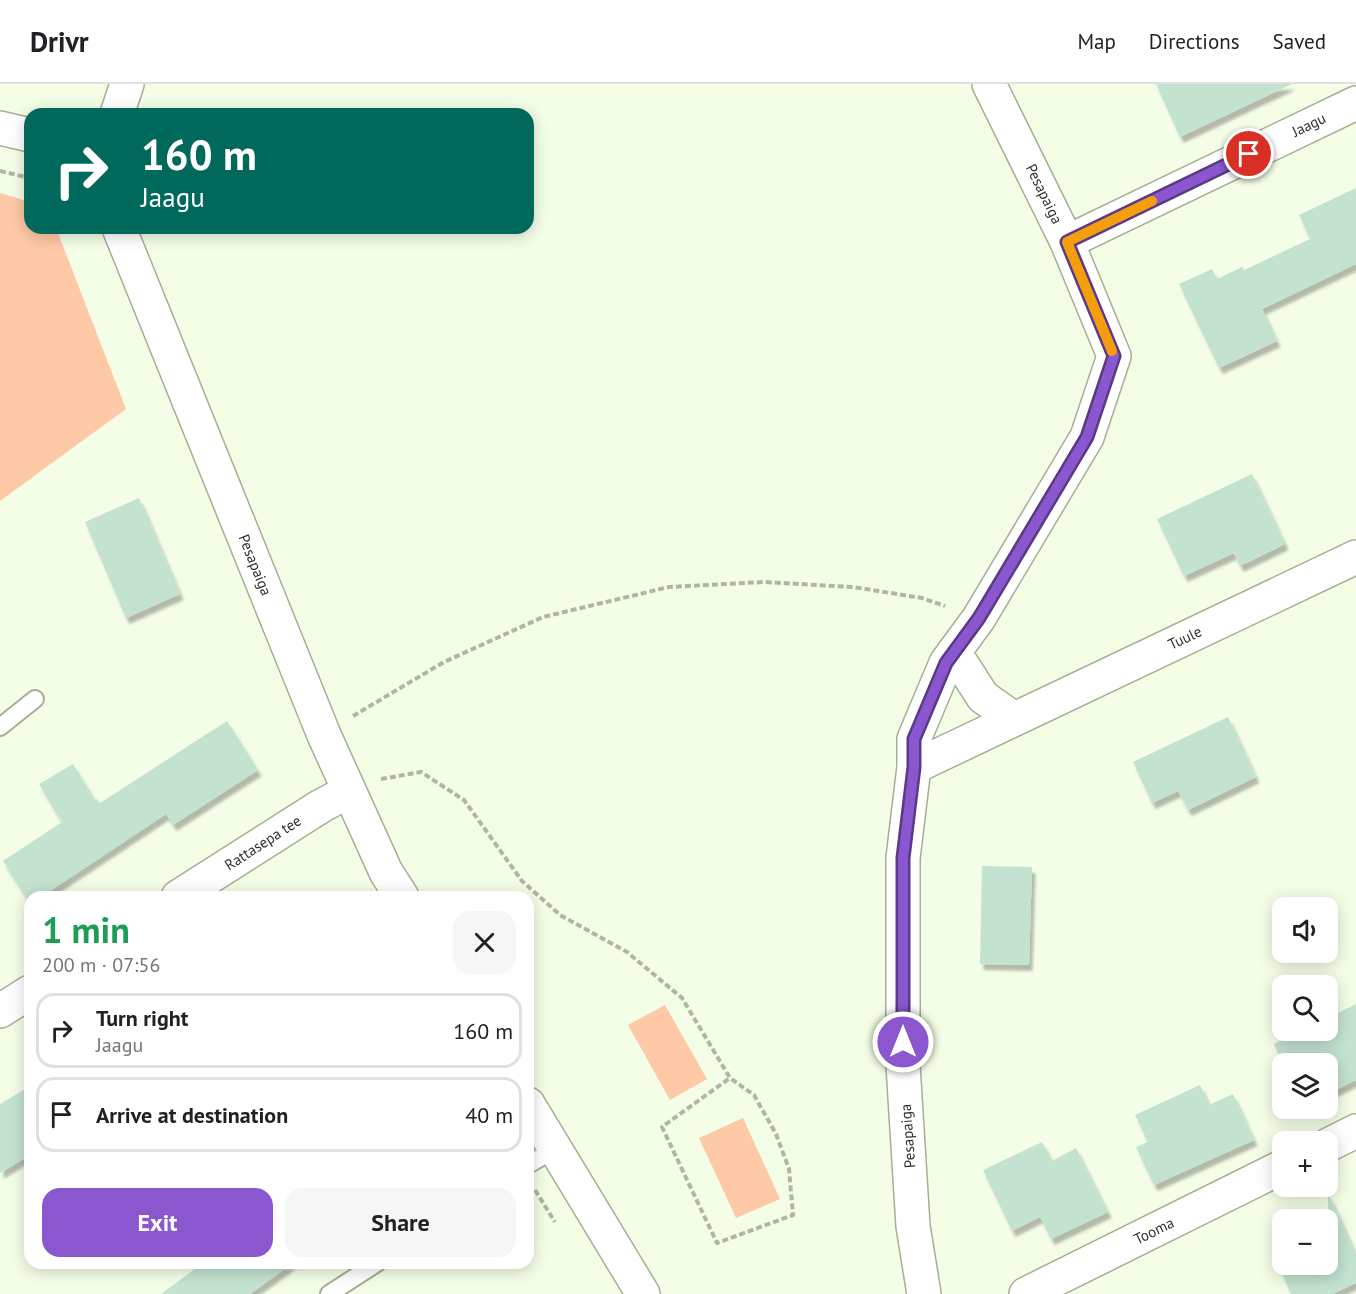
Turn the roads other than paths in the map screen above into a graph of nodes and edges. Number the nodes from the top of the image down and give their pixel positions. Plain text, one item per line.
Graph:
1 (127, 84) edge
2 (989, 84) edge
3 (1356, 103) edge
4 (119, 108) edge
5 (0, 128) edge
6 (24, 134) edge
7 (121, 234) edge
8 (1067, 242) junction
9 (1356, 557) edge
10 (954, 652) junction
11 (35, 699) dead end
12 (1014, 719) junction
13 (0, 727) edge
14 (914, 767) junction
15 (349, 791) junction
16 (187, 891) edge
17 (398, 891) edge
18 (24, 996) edge
19 (0, 1011) edge
20 (534, 1128) edge
21 (1356, 1131) edge
22 (1338, 1140) edge
23 (541, 1157) edge
24 (1272, 1172) edge
25 (368, 1269) edge
26 (329, 1294) edge
27 (643, 1294) edge
28 (924, 1294) edge
29 (1026, 1294) edge

1 - 4 street
2 - 8 street, Pesapaiga
3 - 8 street, Jaagu
5 - 6 street
7 - 15 street, Pesapaiga
8 - 10 street, Pesapaiga
9 - 12 street, Tuule
10 - 12 street
10 - 14 street, Pesapaiga
11 - 13 lane
12 - 14 street, Tuule
14 - 28 street, Pesapaiga
15 - 16 street, Rattasepa tee
15 - 17 street, Pesapaiga
18 - 19 street
20 - 23 street
21 - 22 street
23 - 27 street
24 - 29 street, Tooma
25 - 26 lane

